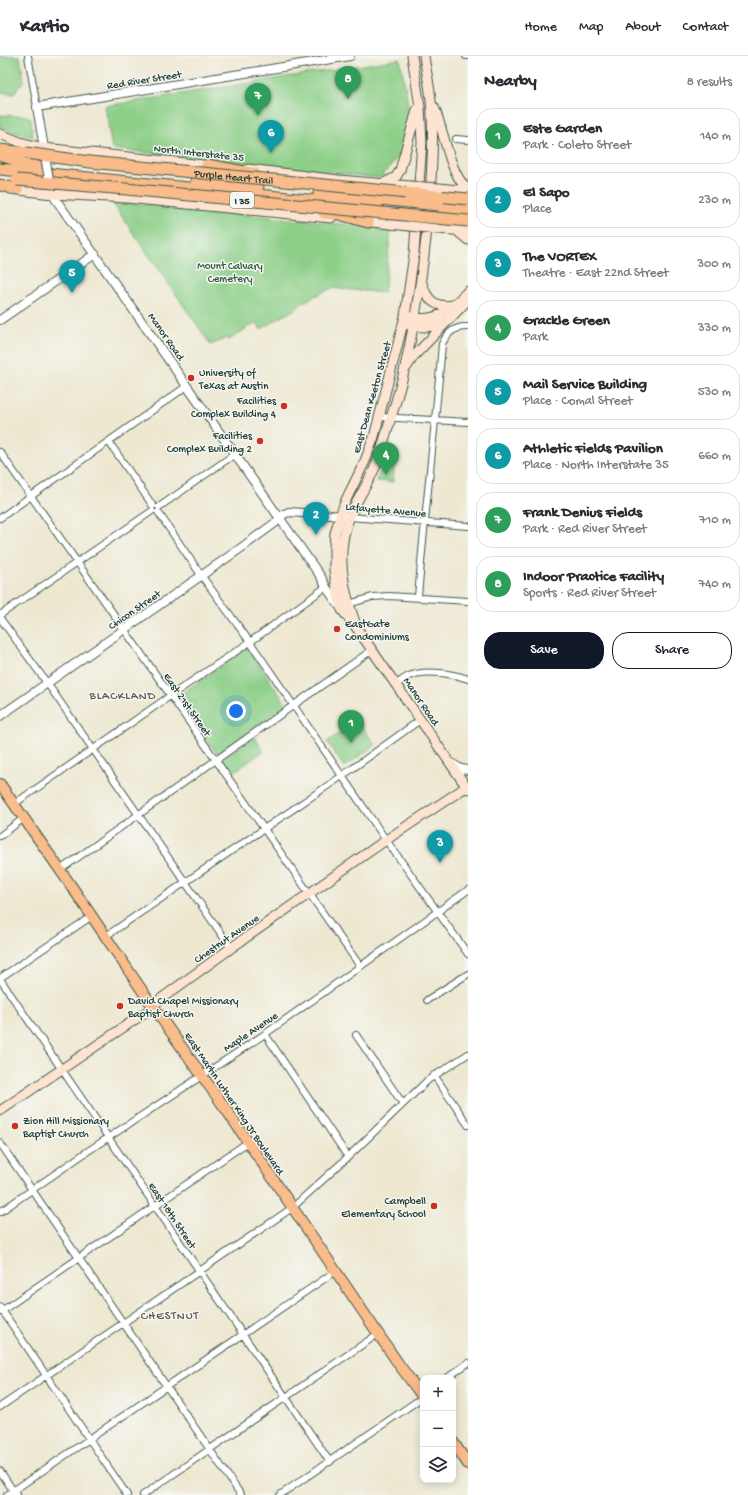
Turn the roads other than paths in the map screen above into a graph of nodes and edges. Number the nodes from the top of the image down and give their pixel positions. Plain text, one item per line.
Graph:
1 (28, 56) edge
2 (350, 56) edge
3 (412, 56) edge
4 (424, 56) edge
5 (416, 82) junction
6 (431, 100) junction
7 (37, 107) junction
8 (0, 134) edge
9 (456, 139) dead end
10 (468, 140) edge
11 (0, 150) edge
12 (44, 152) junction
13 (0, 155) edge
14 (0, 163) edge
15 (207, 165) junction
16 (38, 167) junction
17 (0, 169) edge
18 (0, 179) edge
19 (384, 183) junction
20 (17, 184) junction
21 (0, 186) edge
22 (0, 189) edge
23 (51, 189) junction
24 (468, 190) edge
25 (256, 194) junction
26 (468, 199) edge
27 (395, 201) junction
28 (409, 206) junction
29 (468, 207) edge
30 (438, 209) junction
31 (468, 215) edge
32 (468, 221) edge
33 (368, 222) junction
34 (456, 230) junction
35 (468, 231) edge
36 (468, 240) edge
37 (95, 254) junction
38 (422, 282) junction
39 (468, 291) edge
40 (468, 300) edge
41 (454, 305) junction
42 (0, 320) edge
43 (404, 320) junction
44 (447, 320) junction
45 (415, 322) junction
46 (468, 327) edge
47 (402, 378) junction
48 (187, 386) junction
49 (380, 417) junction
50 (391, 417) junction
51 (436, 419) junction
52 (468, 422) edge
53 (109, 442) junction
54 (0, 452) edge
55 (235, 454) junction
56 (31, 496) junction
57 (155, 509) junction
58 (340, 516) junction
59 (349, 517) junction
60 (0, 518) edge
61 (280, 518) junction
62 (424, 523) junction
63 (468, 526) edge
64 (77, 563) junction
65 (201, 575) junction
66 (326, 587) junction
67 (418, 597) junction
68 (468, 601) edge
69 (345, 607) junction
70 (0, 617) edge
71 (356, 627) joint
72 (124, 629) junction
73 (250, 642) junction
74 (372, 650) junction
75 (468, 679) edge
76 (47, 683) junction
77 (396, 684) junction
78 (170, 696) junction
79 (294, 704) junction
80 (0, 716) edge
81 (420, 720) junction
82 (93, 750) junction
83 (216, 761) junction
84 (450, 763) junction
85 (468, 770) edge
86 (342, 776) junction
87 (0, 784) edge
88 (468, 787) edge
89 (14, 804) junction
90 (138, 815) junction
91 (24, 818) junction
92 (264, 829) junction
93 (0, 836) edge
94 (386, 840) junction
95 (60, 870) junction
96 (184, 882) junction
97 (468, 890) edge
98 (309, 894) junction
99 (438, 911) junction
100 (92, 916) junction
101 (106, 936) junction
102 (231, 948) junction
103 (468, 954) edge
104 (360, 966) junction
105 (468, 974) edge
106 (0, 979) edge
107 (428, 1000) dead end
108 (153, 1006) junction
109 (265, 1034) junction
110 (356, 1035) dead end
111 (468, 1054) edge
112 (63, 1070) junction
113 (202, 1075) junction
114 (434, 1075) junction
115 (403, 1104) junction
116 (0, 1111) edge
117 (468, 1125) edge
118 (108, 1138) junction
119 (248, 1142) junction
120 (0, 1143) edge
121 (348, 1157) junction
122 (32, 1190) junction
123 (154, 1206) junction
124 (292, 1208) junction
125 (0, 1212) edge
126 (79, 1259) junction
127 (199, 1271) junction
128 (336, 1271) junction
129 (1, 1310) edge
130 (123, 1323) junction
131 (242, 1334) junction
132 (378, 1334) junction
133 (468, 1364) edge
134 (452, 1375) edge
135 (46, 1376) junction
136 (166, 1386) junction
137 (420, 1393) edge
138 (286, 1397) junction
139 (420, 1399) edge
140 (0, 1407) edge
141 (90, 1439) junction
142 (456, 1446) edge
143 (210, 1450) junction
144 (330, 1462) junction
145 (468, 1464) edge
146 (0, 1471) edge
147 (15, 1493) edge
148 (7, 1495) edge
149 (127, 1495) edge
150 (143, 1495) edge
151 (241, 1495) edge
152 (280, 1495) edge

1 - 7 street
2 - 7 street, Red River Street
3 - 5 main road, East Dean Keeton Street
4 - 6 main road, East Dean Keeton Street
5 - 19 main road
5 - 43 main road, East Dean Keeton Street
6 - 24 main road
6 - 38 main road, East Dean Keeton Street
7 - 12 street, Manor Road
8 - 12 main road, North Interstate 35
9 - 10 street
11 - 26 highway, Purple Heart Trail / I 35, bridge
12 - 15 main road, North Interstate 35
12 - 23 street, Manor Road, bridge
13 - 16 highway
14 - 16 highway, Purple Heart Trail / I 35
15 - 19 main road, North Interstate 35
15 - 27 highway
16 - 27 highway, Purple Heart Trail / I 35
17 - 25 highway, Purple Heart Trail / I 35
18 - 20 highway
19 - 24 main road, North Interstate 35, bridge
20 - 21 highway
20 - 22 main road
20 - 23 main road
20 - 32 highway, Purple Heart Trail / I 35, bridge
23 - 33 main road
23 - 37 street, Manor Road
25 - 28 highway, Purple Heart Trail / I 35
25 - 33 highway
27 - 28 highway, Purple Heart Trail / I 35
28 - 30 highway, Purple Heart Trail / I 35, bridge
29 - 30 highway, Purple Heart Trail / I 35
30 - 31 highway, Purple Heart Trail / I 35
33 - 34 main road, bridge
34 - 35 main road
34 - 36 main road
37 - 42 street
37 - 48 street, Manor Road
38 - 41 main road
38 - 45 main road, East Dean Keeton Street
39 - 41 main road
40 - 44 main road
41 - 45 main road
43 - 45 main road
43 - 49 main road, East Dean Keeton Street
44 - 45 main road
44 - 47 main road
45 - 47 main road, East Dean Keeton Street
46 - 51 street
47 - 50 main road, East Dean Keeton Street
48 - 53 street
48 - 55 street, Manor Road
49 - 50 street
49 - 58 main road, East Dean Keeton Street
50 - 51 street
50 - 59 main road, East Dean Keeton Street
51 - 52 street
51 - 62 street
53 - 56 street
53 - 57 street
54 - 56 street, East 21st Street
55 - 57 street
55 - 61 street, Manor Road
56 - 60 street
56 - 64 street, East 21st Street
57 - 64 street
57 - 65 street
58 - 59 street, Lafayette Avenue
58 - 61 street, Lafayette Avenue
58 - 69 main road, East Dean Keeton Street
59 - 62 street, Lafayette Avenue
59 - 69 main road, East Dean Keeton Street
61 - 65 street, Chicon Street
61 - 66 street, Manor Road
62 - 63 street, Lafayette Avenue
62 - 67 street
64 - 70 street
64 - 72 street, East 21st Street
65 - 72 street, Chicon Street
65 - 73 street
66 - 69 street, Manor Road
66 - 73 street
67 - 68 street
67 - 69 street
69 - 71 main road, East Dean Keeton Street
70 - 76 street
71 - 74 main road, Manor Road
72 - 76 street, Chicon Street
72 - 78 street, East 21st Street
73 - 78 street
73 - 79 street
74 - 77 main road, Manor Road
74 - 79 street
75 - 77 street
76 - 80 street, Chicon Street
76 - 82 street
77 - 81 main road, Manor Road
78 - 82 street
78 - 83 street, East 21st Street
79 - 83 street
79 - 86 street
81 - 84 main road, Manor Road
81 - 86 street
82 - 89 street
82 - 90 street
83 - 90 street
83 - 92 street, East 21st Street
84 - 85 street
84 - 88 main road, Manor Road
86 - 92 street
86 - 94 street
87 - 89 main road, East Martin Luther King Jr Boulevard
88 - 94 main road, Chestnut Avenue
89 - 91 main road, East Martin Luther King Jr Boulevard
90 - 95 street
90 - 96 street
91 - 93 street
91 - 95 main road, East Martin Luther King Jr Boulevard
92 - 96 street
92 - 98 street, East 21st Street
94 - 98 main road, Chestnut Avenue
94 - 99 street
95 - 100 main road, East Martin Luther King Jr Boulevard
96 - 101 street
96 - 102 street
97 - 99 street, Maple Avenue
98 - 102 main road, Chestnut Avenue
98 - 104 street, East 21st Street
99 - 103 street
99 - 104 street, Maple Avenue
100 - 101 main road, East Martin Luther King Jr Boulevard
100 - 106 street
101 - 108 main road, East Martin Luther King Jr Boulevard
102 - 108 main road, Chestnut Avenue
104 - 109 street, Maple Avenue
105 - 107 street
106 - 112 street, East 18th Street
108 - 112 main road, Chestnut Avenue
108 - 113 main road, East Martin Luther King Jr Boulevard
109 - 113 street, Maple Avenue
109 - 121 street
110 - 115 street
111 - 114 street
112 - 116 main road, Chestnut Avenue
112 - 118 street, East 18th Street
113 - 118 street, Maple Avenue
113 - 119 main road, East Martin Luther King Jr Boulevard
114 - 115 street
114 - 117 street
115 - 121 street
118 - 122 street, Maple Avenue
118 - 123 street, East 18th Street
119 - 123 street
119 - 124 main road, East Martin Luther King Jr Boulevard
120 - 122 street
121 - 124 street
122 - 125 street, Maple Avenue
122 - 126 street
123 - 126 street
123 - 127 street, East 18th Street
124 - 127 street
124 - 128 main road, East Martin Luther King Jr Boulevard
126 - 129 street
126 - 130 street
127 - 130 street
127 - 131 street, East 18th Street
128 - 131 street
128 - 132 main road, East Martin Luther King Jr Boulevard
129 - 135 street
130 - 135 street
130 - 136 street
131 - 136 street
131 - 138 street, East 18th Street
132 - 137 main road, East Martin Luther King Jr Boulevard
132 - 138 street
133 - 134 street
135 - 140 street
135 - 141 street
136 - 141 street
136 - 143 street
138 - 143 street
138 - 144 street, East 18th Street
139 - 144 street
141 - 147 street
141 - 149 street
142 - 145 main road
143 - 150 street
143 - 151 street
144 - 152 street
146 - 147 street
147 - 148 street

